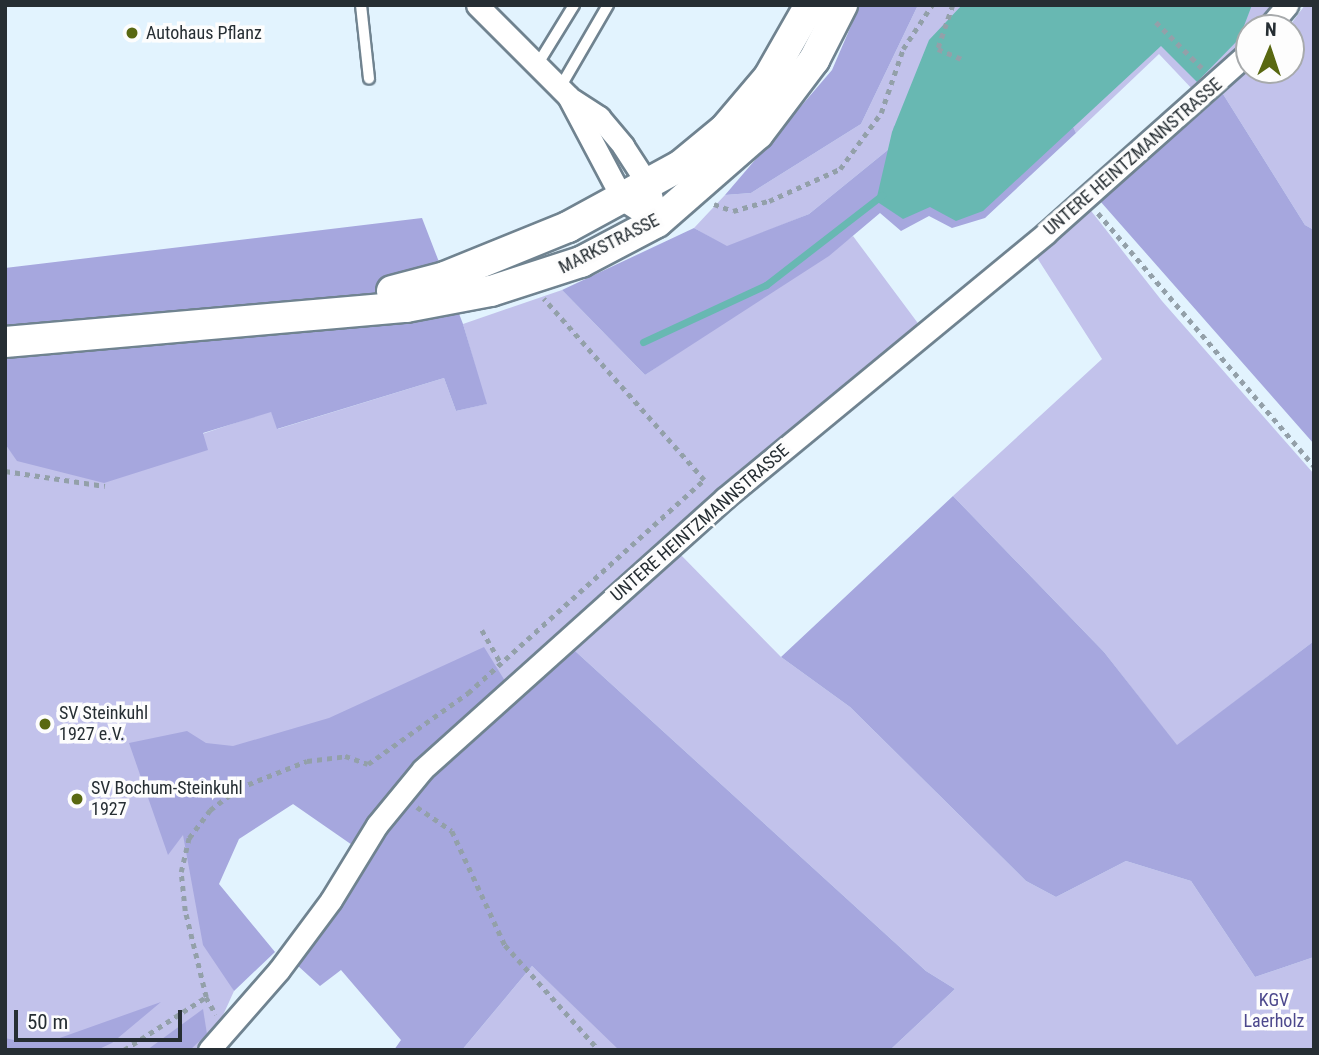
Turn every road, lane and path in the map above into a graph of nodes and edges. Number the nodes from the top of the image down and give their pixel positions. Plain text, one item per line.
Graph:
1 (361, 5) edge
2 (477, 5) edge
3 (573, 5) edge
4 (608, 5) edge
5 (810, 5) edge
6 (842, 5) edge
7 (932, 5) edge
8 (953, 5) edge
9 (1156, 22) dead end
10 (964, 60) dead end
11 (539, 62) junction
12 (1235, 66) edge
13 (369, 79) dead end
14 (1218, 83) junction
15 (564, 91) junction
16 (649, 186) junction
17 (697, 190) junction
18 (623, 200) junction
19 (1103, 220) dead end
20 (657, 222) junction
21 (533, 280) junction
22 (280, 314) junction
23 (71, 339) junction
24 (5, 342) edge
25 (5, 352) edge
26 (1314, 467) edge
27 (5, 471) edge
28 (105, 486) dead end
29 (482, 631) dead end
30 (501, 664) junction
31 (516, 687) junction
32 (399, 794) junction
33 (124, 1050) edge
34 (209, 1050) edge
35 (599, 1050) edge

1 - 13 lane
2 - 11 street
3 - 11 lane
4 - 15 lane
5 - 16 main road, MARKSTRASSE
6 - 17 main road, MARKSTRASSE
7 - 17 path
8 - 10 path
9 - 14 path
11 - 15 street
12 - 14 street, UNTERE HEINTZMANNSTRASSE
14 - 31 street, UNTERE HEINTZMANNSTRASSE
15 - 16 street
15 - 18 street
16 - 18 main road, MARKSTRASSE
16 - 20 street
17 - 20 main road, MARKSTRASSE
18 - 20 street
18 - 22 main road, MARKSTRASSE
19 - 26 path
20 - 21 main road, MARKSTRASSE
21 - 22 main road, MARKSTRASSE
21 - 30 path
22 - 23 main road, MARKSTRASSE
23 - 24 main road, MARKSTRASSE
23 - 25 main road, MARKSTRASSE
27 - 28 path
29 - 30 path
30 - 31 path
30 - 33 path
31 - 32 street, UNTERE HEINTZMANNSTRASSE
32 - 34 street, UNTERE HEINTZMANNSTRASSE
32 - 35 path

